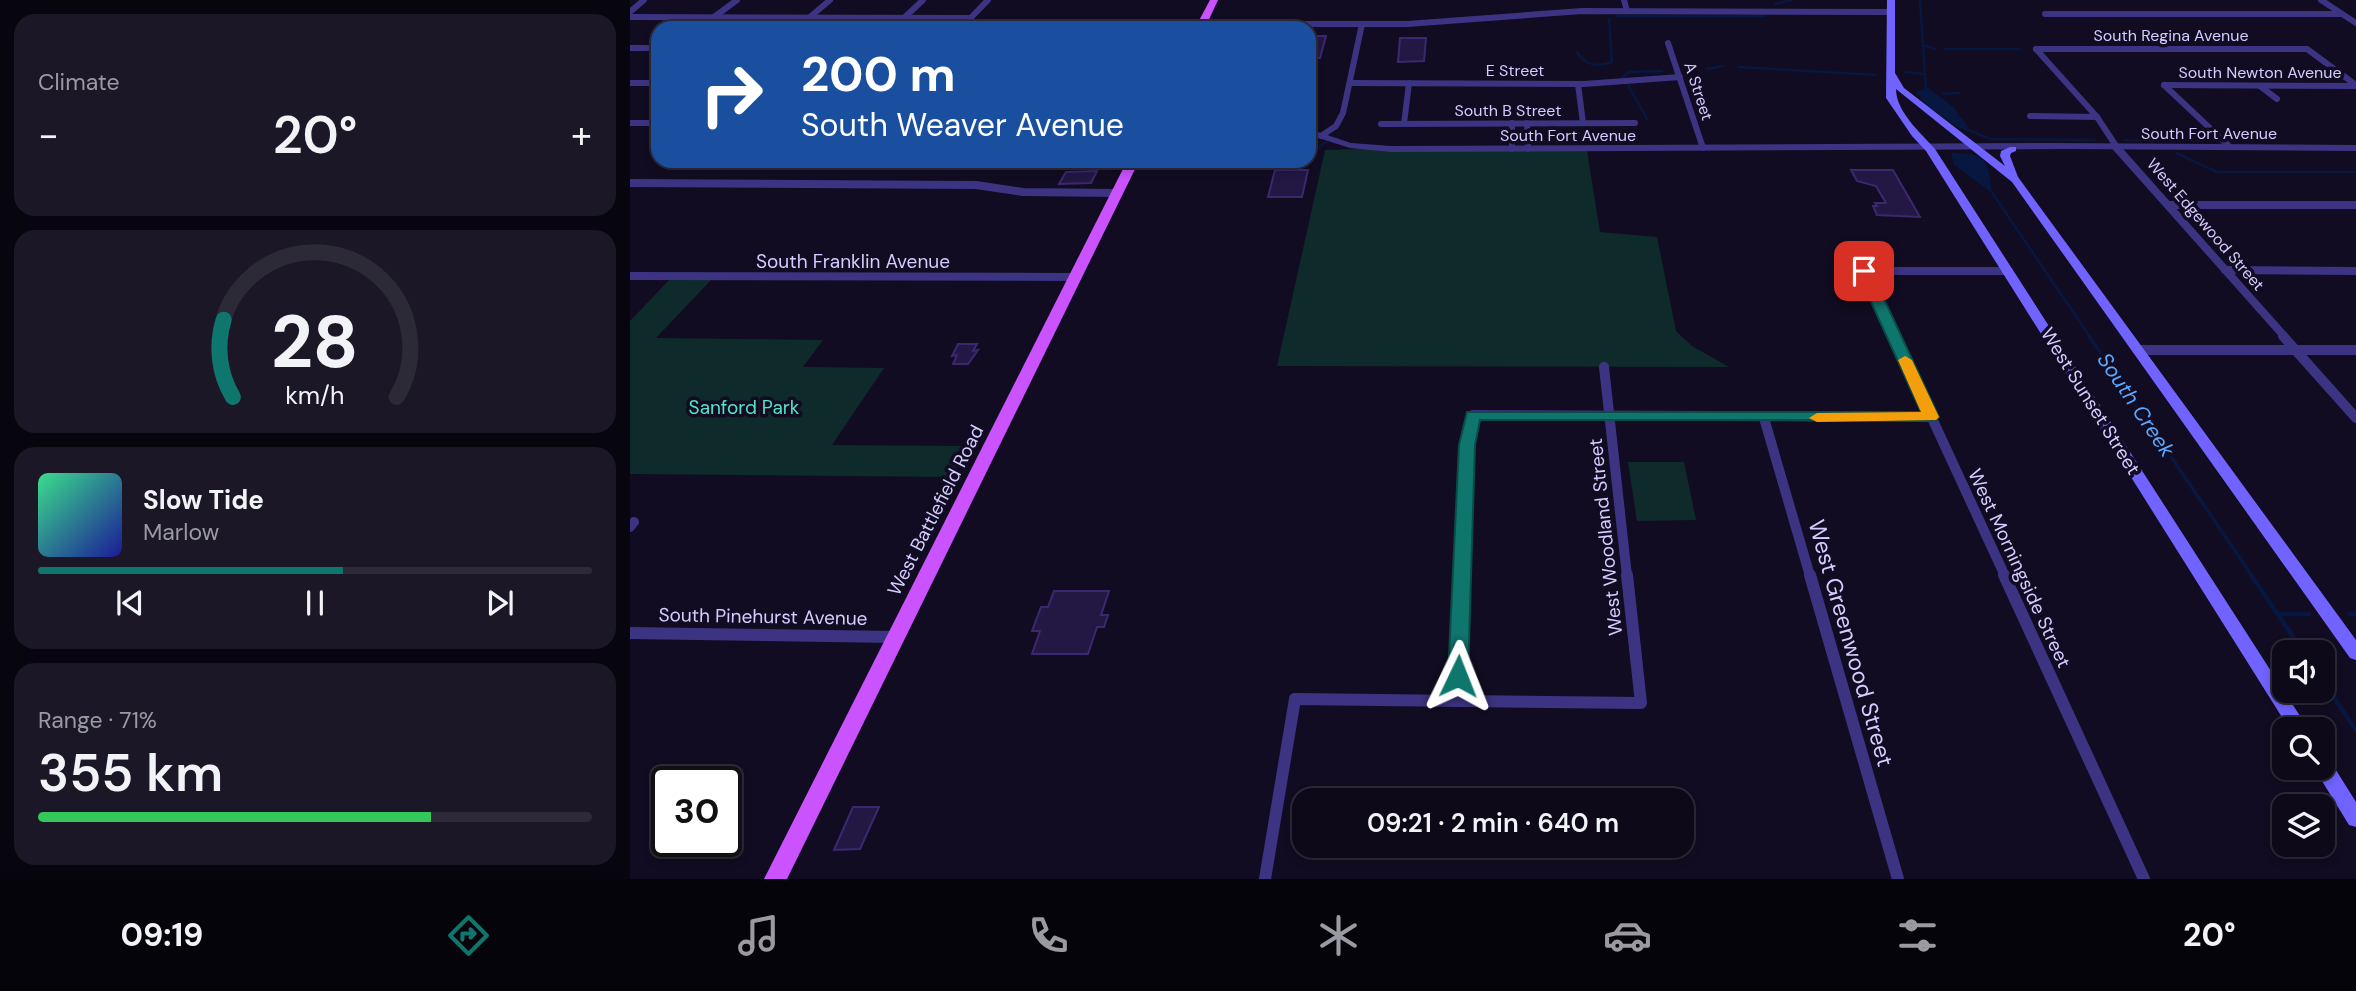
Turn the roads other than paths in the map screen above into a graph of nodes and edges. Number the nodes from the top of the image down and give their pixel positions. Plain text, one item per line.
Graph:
1 (645, 0) edge
2 (737, 0) edge
3 (830, 0) edge
4 (923, 0) edge
5 (988, 0) edge
6 (1214, 0) edge
7 (1624, 0) edge
8 (1891, 0) edge
9 (2321, 0) edge
10 (1627, 11) junction
11 (1891, 12) junction
12 (630, 14) edge
13 (2045, 14) dead end
14 (2342, 14) junction
15 (714, 17) junction
16 (809, 17) junction
17 (905, 17) junction
18 (971, 18) junction
19 (968, 21) edge
20 (1204, 21) edge
21 (2356, 23) edge
22 (1362, 24) junction
23 (1316, 25) edge
24 (1668, 43) dead end
25 (630, 48) edge
26 (651, 48) edge
27 (2036, 49) joint
28 (1892, 72) junction
29 (1679, 77) junction
30 (630, 83) edge
31 (651, 83) edge
32 (1350, 83) junction
33 (1409, 83) junction
34 (1578, 84) junction
35 (2356, 85) edge
36 (2260, 86) junction
37 (2277, 99) dead end
38 (2030, 116) dead end
39 (2097, 117) junction
40 (630, 123) edge
41 (651, 123) edge
42 (1512, 123) junction
43 (1527, 123) junction
44 (1583, 123) junction
45 (1635, 123) dead end
46 (1381, 124) dead end
47 (1404, 124) junction
48 (1316, 134) edge
49 (1321, 136) junction
50 (1928, 146) junction
51 (1974, 147) junction
52 (2062, 147) junction
53 (2116, 147) junction
54 (2230, 147) junction
55 (1703, 148) junction
56 (2356, 148) edge
57 (1512, 149) junction
58 (1528, 149) junction
59 (2012, 149) junction
60 (1130, 168) edge
61 (2016, 180) junction
62 (630, 183) edge
63 (1117, 193) junction
64 (2168, 205) junction
65 (2356, 205) edge
66 (2225, 270) junction
67 (2009, 271) junction
68 (2356, 271) edge
69 (630, 276) edge
70 (1075, 277) junction
71 (2138, 350) junction
72 (2295, 350) junction
73 (2356, 350) edge
74 (1604, 367) dead end
75 (1609, 416) junction
76 (1931, 417) junction
77 (1764, 418) junction
78 (2356, 418) edge
79 (630, 633) edge
80 (895, 637) junction
81 (2356, 653) edge
82 (1457, 701) junction
83 (2292, 717) edge
84 (2331, 780) edge
85 (2356, 819) edge
86 (775, 879) edge
87 (1265, 879) edge
88 (1898, 879) edge
89 (2144, 879) edge

1 - 12 street
2 - 15 street
3 - 16 street
4 - 17 street
5 - 18 street
6 - 20 main road
7 - 10 street
8 - 11 main road, West Sunset Street
9 - 14 street
10 - 11 street
10 - 22 street
11 - 28 main road, West Sunset Street
12 - 15 street
13 - 14 street
14 - 21 street
15 - 16 street
16 - 17 street
17 - 18 street
18 - 19 street
22 - 23 street
22 - 32 street
24 - 29 street, A Street
25 - 26 street
27 - 35 street, South Regina Avenue
27 - 39 street, West Edgewood Street
28 - 50 main road, West Sunset Street
28 - 51 main road
29 - 34 street, E Street
29 - 55 street, A Street
30 - 31 street
32 - 33 street, E Street
32 - 49 street
33 - 34 street, E Street
33 - 47 street
34 - 44 street
35 - 36 street, South Newton Avenue
36 - 37 street
36 - 54 street, South Newton Avenue
38 - 39 street
39 - 53 street, West Edgewood Street
40 - 41 street
42 - 43 street, South B Street
42 - 47 street, South B Street
42 - 57 street
43 - 44 street, South B Street
43 - 58 street
44 - 45 street, South B Street
46 - 47 street, South B Street
48 - 49 street, South Fort Avenue
49 - 57 street, South Fort Avenue
50 - 51 street, South Fort Avenue
50 - 55 street, South Fort Avenue
50 - 67 main road, West Sunset Street
51 - 52 street, South Fort Avenue
51 - 59 street, South Fort Avenue
51 - 61 main road
52 - 53 street, South Fort Avenue
52 - 59 street, South Fort Avenue
53 - 54 street, South Fort Avenue
53 - 64 street, West Edgewood Street
54 - 56 street, South Fort Avenue
55 - 58 street, South Fort Avenue
57 - 58 street, South Fort Avenue
59 - 61 main road
60 - 63 main road, West Battlefield Road
61 - 71 main road
62 - 63 street
63 - 70 main road, West Battlefield Road
64 - 65 street
64 - 66 street, West Edgewood Street
66 - 68 street
66 - 72 street, West Edgewood Street
67 - 76 street, West Morningside Street
67 - 83 main road, West Sunset Street
69 - 70 street, South Franklin Avenue
70 - 80 main road, West Battlefield Road
71 - 72 street
71 - 81 main road
72 - 73 street
72 - 78 street, West Edgewood Street
74 - 75 street, West Woodland Street
75 - 77 street
75 - 82 street
75 - 82 street, West Woodland Street
76 - 77 street
76 - 89 street, West Morningside Street
77 - 88 street, West Greenwood Street
79 - 80 street, South Pinehurst Avenue
80 - 86 main road, West Battlefield Road
82 - 87 street
84 - 85 main road

